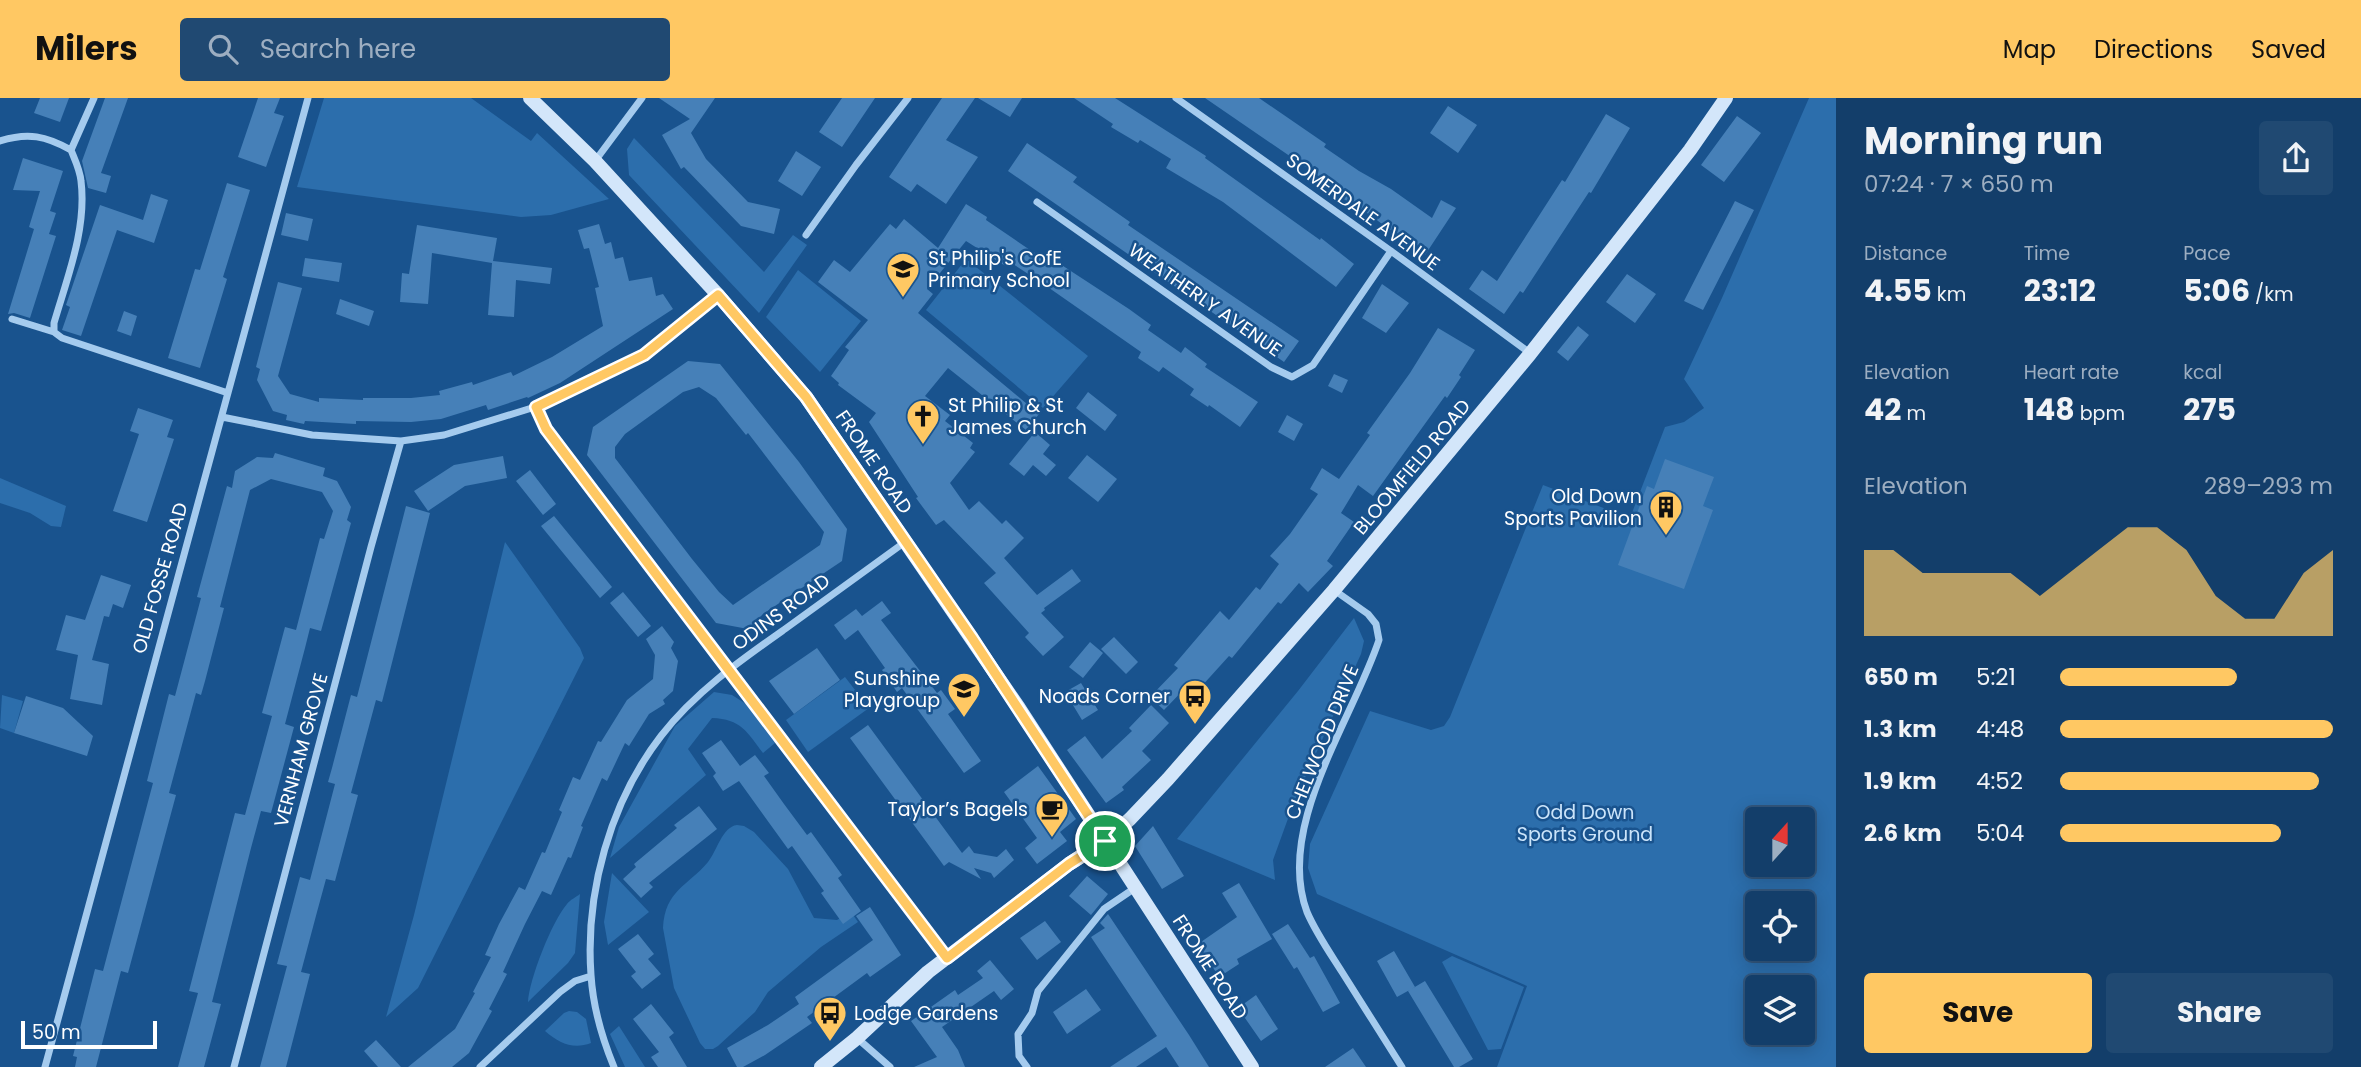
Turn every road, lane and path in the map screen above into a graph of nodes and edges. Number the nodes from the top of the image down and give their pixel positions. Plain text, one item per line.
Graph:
1 (94, 98) edge
2 (308, 98) edge
3 (530, 98) edge
4 (642, 98) edge
5 (908, 98) edge
6 (1176, 98) edge
7 (1726, 98) edge
8 (0, 141) edge
9 (71, 150) junction
10 (595, 161) junction
11 (1037, 202) dead end
12 (806, 235) dead end
13 (1391, 251) junction
14 (718, 295) junction
15 (12, 319) dead end
16 (54, 332) junction
17 (1530, 354) junction
18 (228, 393) junction
19 (536, 407) junction
20 (222, 417) junction
21 (401, 442) junction
22 (905, 542) junction
23 (1334, 590) junction
24 (729, 669) junction
25 (1105, 841) junction
26 (1135, 888) junction
27 (947, 958) junction
28 (591, 976) junction
29 (857, 1038) junction
30 (45, 1067) edge
31 (234, 1067) edge
32 (480, 1067) edge
33 (614, 1067) edge
34 (821, 1067) edge
35 (890, 1067) edge
36 (1027, 1067) edge
37 (1252, 1067) edge
38 (1402, 1067) edge

1 - 9 street
2 - 18 street, OLD FOSSE ROAD
3 - 10 street, FROME ROAD
4 - 10 street
5 - 12 street
6 - 13 street, SOMERDALE AVENUE
7 - 17 street, BLOOMFIELD ROAD
8 - 9 street
9 - 16 street
10 - 14 street, FROME ROAD
11 - 13 street, WEATHERLY AVENUE
13 - 17 street, SOMERDALE AVENUE
14 - 19 street
14 - 22 street, FROME ROAD
15 - 16 street
16 - 18 street
17 - 23 street, BLOOMFIELD ROAD
18 - 20 street, OLD FOSSE ROAD
19 - 21 street
19 - 24 street
20 - 21 street
20 - 30 street, OLD FOSSE ROAD
21 - 31 street, VERNHAM GROVE
22 - 24 street, ODINS ROAD
22 - 25 street, FROME ROAD
23 - 25 street, BLOOMFIELD ROAD
23 - 38 street, CHELWOOD DRIVE
24 - 27 street
24 - 28 street, ODINS ROAD
25 - 26 street, FROME ROAD
25 - 27 street, BLOOMFIELD ROAD
26 - 36 street
26 - 37 street, FROME ROAD
27 - 29 street, BLOOMFIELD ROAD
28 - 32 street
28 - 33 street, ODINS ROAD
29 - 34 street, BLOOMFIELD ROAD
29 - 35 street

